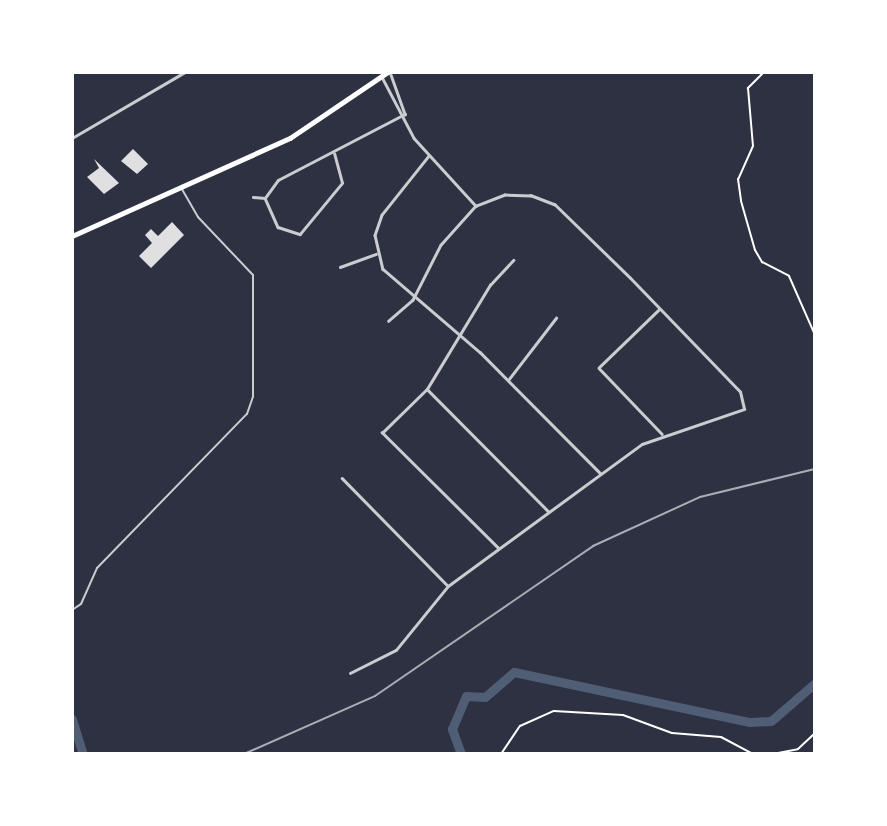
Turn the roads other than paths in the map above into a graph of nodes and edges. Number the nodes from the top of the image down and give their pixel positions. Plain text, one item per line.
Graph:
1 (185, 72) edge
2 (389, 72) edge
3 (382, 77) junction
4 (405, 114) junction
5 (72, 138) edge
6 (334, 153) junction
7 (429, 156) junction
8 (181, 187) junction
9 (253, 197) dead end
10 (264, 198) junction
11 (476, 206) junction
12 (72, 236) edge
13 (376, 254) junction
14 (513, 260) dead end
15 (340, 267) dead end
16 (413, 300) junction
17 (659, 310) junction
18 (556, 318) dead end
19 (389, 321) dead end
20 (460, 337) junction
21 (509, 379) junction
22 (427, 389) junction
23 (662, 433) junction
24 (600, 474) junction
25 (342, 478) dead end
26 (548, 511) junction
27 (499, 549) junction
28 (448, 586) junction
29 (72, 610) edge
30 (351, 673) dead end

1 - 5 street
2 - 3 main road
2 - 4 street
3 - 4 street
3 - 8 main road
4 - 6 street
4 - 7 street
6 - 10 street
6 - 10 street
7 - 11 street
7 - 13 street
8 - 12 main road
8 - 29 lane
9 - 10 street
11 - 16 street
11 - 17 street
13 - 15 street
13 - 16 street
14 - 20 street
16 - 19 street
16 - 20 street
17 - 23 street
17 - 23 street
18 - 21 street
20 - 21 street
20 - 22 street
21 - 24 street
22 - 26 street
22 - 27 street
23 - 24 street
24 - 26 street
25 - 28 street
26 - 27 street
27 - 28 street
28 - 30 street

